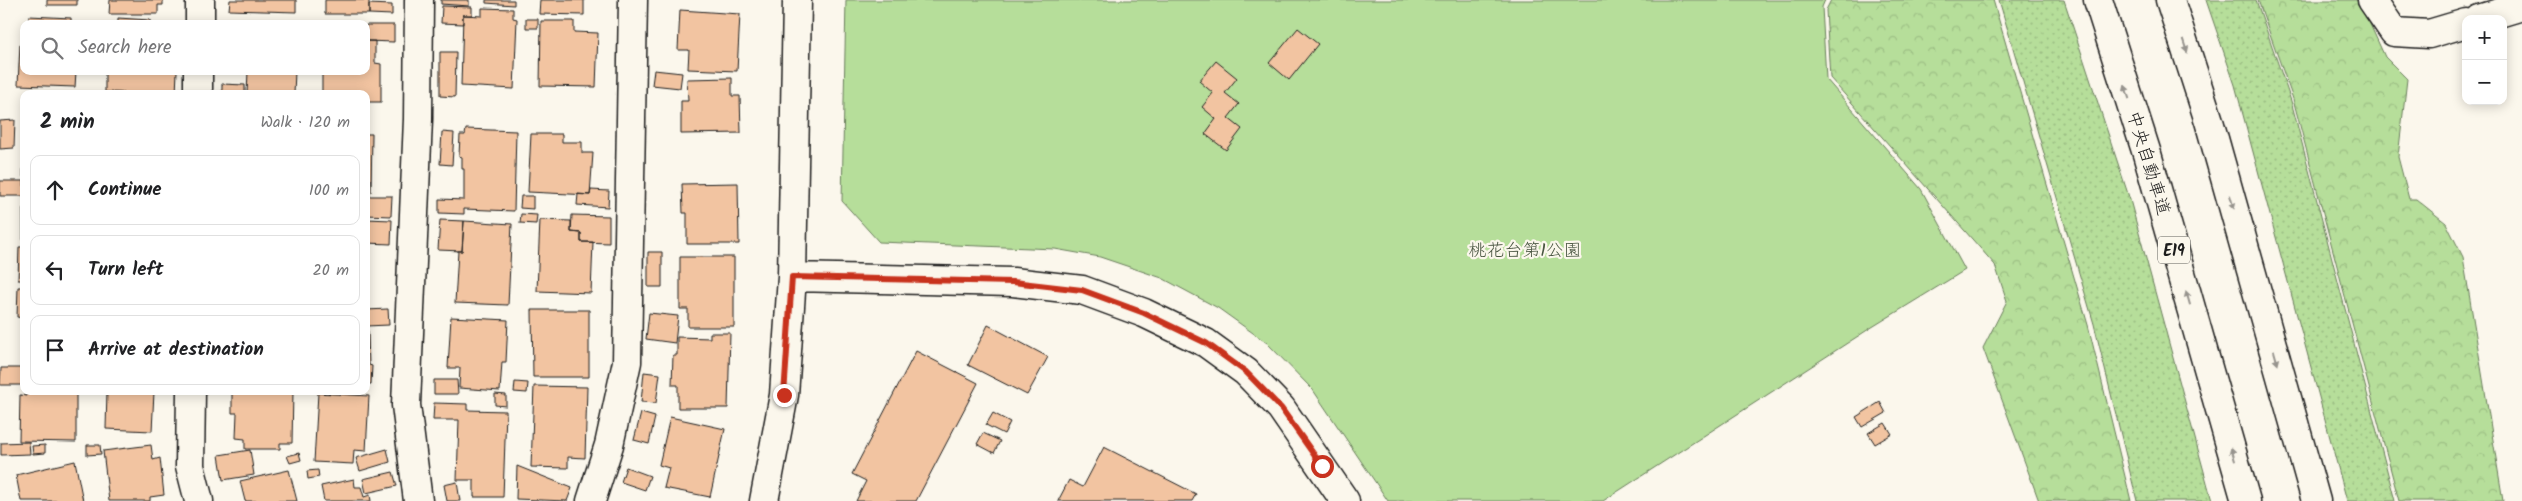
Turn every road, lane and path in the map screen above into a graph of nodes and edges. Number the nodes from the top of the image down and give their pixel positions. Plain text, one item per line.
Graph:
1 (200, 0) edge
2 (419, 0) edge
3 (633, 0) edge
4 (797, 0) edge
5 (2098, 0) edge
6 (2170, 0) edge
7 (2372, 0) edge
8 (2522, 6) edge
9 (2492, 15) edge
10 (200, 20) edge
11 (2462, 24) edge
12 (198, 75) edge
13 (198, 90) edge
14 (792, 277) junction
15 (191, 395) edge
16 (199, 501) edge
17 (418, 501) edge
18 (591, 501) edge
19 (764, 501) edge
20 (1345, 501) edge
21 (2246, 501) edge
22 (2316, 501) edge

1 - 10 main road
2 - 17 main road
3 - 18 main road
4 - 14 main road
21 -> 5 main road, 中央自動車道 / E19
6 -> 22 main road
7 - 11 main road
8 - 9 main road
12 - 13 main road
14 - 19 main road
14 - 20 main road
15 - 16 main road

